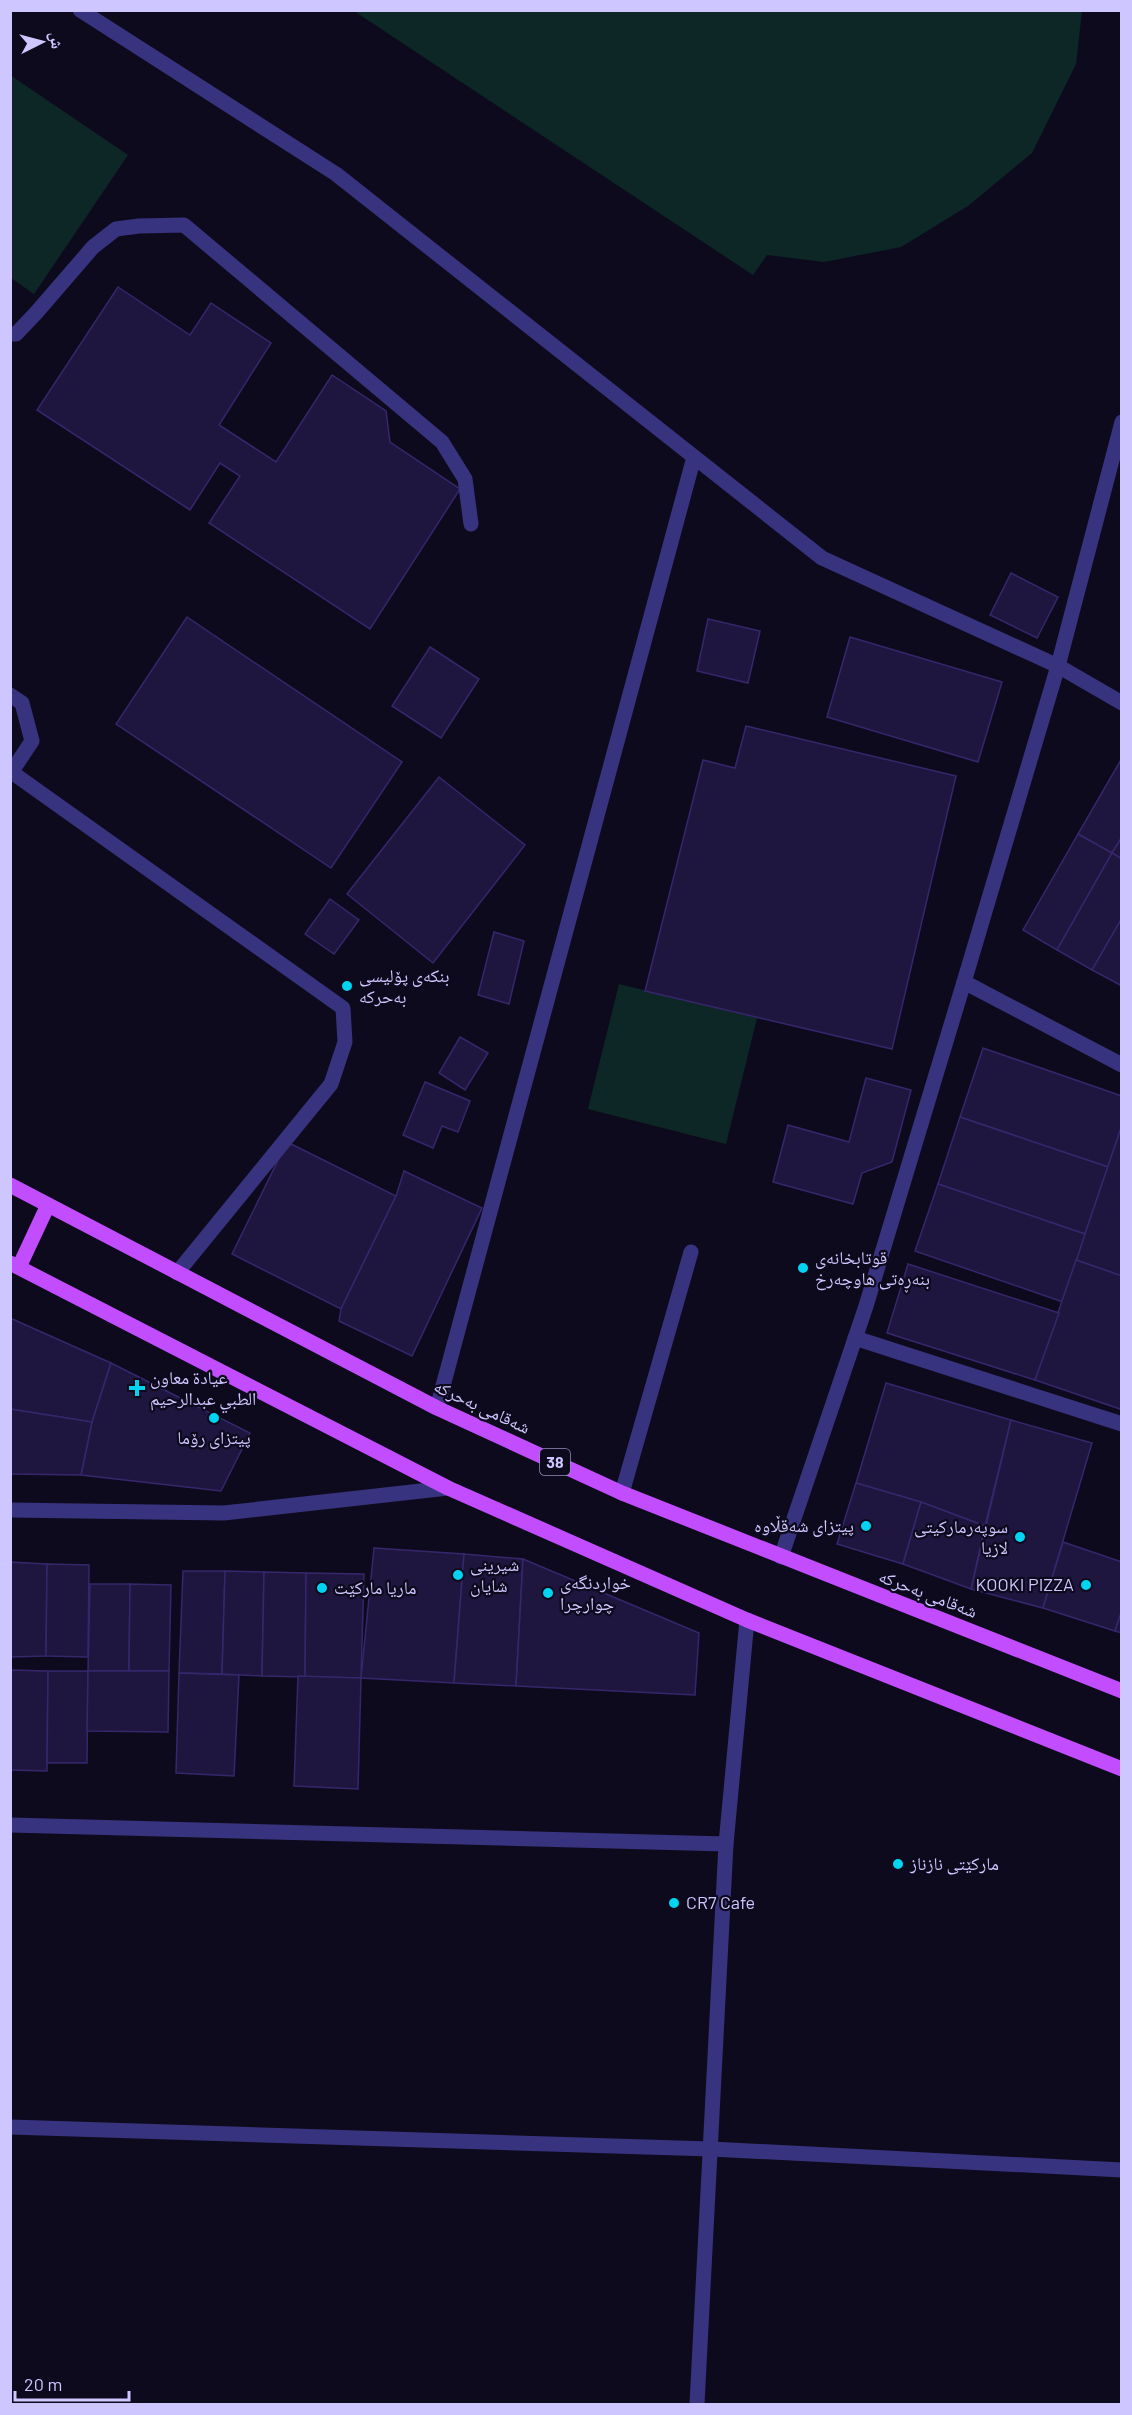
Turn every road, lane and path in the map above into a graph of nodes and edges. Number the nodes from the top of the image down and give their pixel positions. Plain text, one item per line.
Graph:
1 (80, 10) edge
2 (12, 337) edge
3 (1122, 422) edge
4 (694, 457) junction
5 (471, 524) dead end
6 (1058, 666) junction
7 (10, 695) edge
8 (1122, 703) edge
9 (11, 773) edge
10 (964, 982) junction
11 (1122, 1065) edge
12 (10, 1185) edge
13 (48, 1205) junction
14 (691, 1252) dead end
15 (15, 1265) edge
16 (177, 1273) junction
17 (855, 1338) junction
18 (437, 1408) junction
19 (1122, 1424) edge
20 (448, 1488) junction
21 (622, 1493) junction
22 (10, 1510) edge
23 (781, 1557) junction
24 (747, 1620) junction
25 (1122, 1691) edge
26 (1122, 1769) edge
27 (10, 1825) edge
28 (726, 1844) junction
29 (10, 2127) edge
30 (711, 2149) junction
31 (1122, 2170) edge
32 (697, 2404) edge

1 - 4 street
2 - 5 street
3 - 6 street
4 - 6 street
4 - 18 street
6 - 8 street
6 - 10 street
7 - 9 street
9 - 16 street
10 - 11 street
10 - 17 street
12 - 13 main road, شەقامی بەحرکە / 38
13 - 15 main road
13 - 16 main road, شەقامی بەحرکە / 38
14 - 21 street
15 - 20 main road
16 - 18 main road, شەقامی بەحرکە / 38
17 - 19 street
17 - 23 street
18 - 21 main road, شەقامی بەحرکە / 38
20 - 22 street
20 - 24 main road
21 - 23 main road, شەقامی بەحرکە / 38
23 - 25 main road, شەقامی بەحرکە / 38
24 - 26 main road
24 - 28 street
27 - 28 street
28 - 30 street
29 - 30 street
30 - 31 street
30 - 32 street

